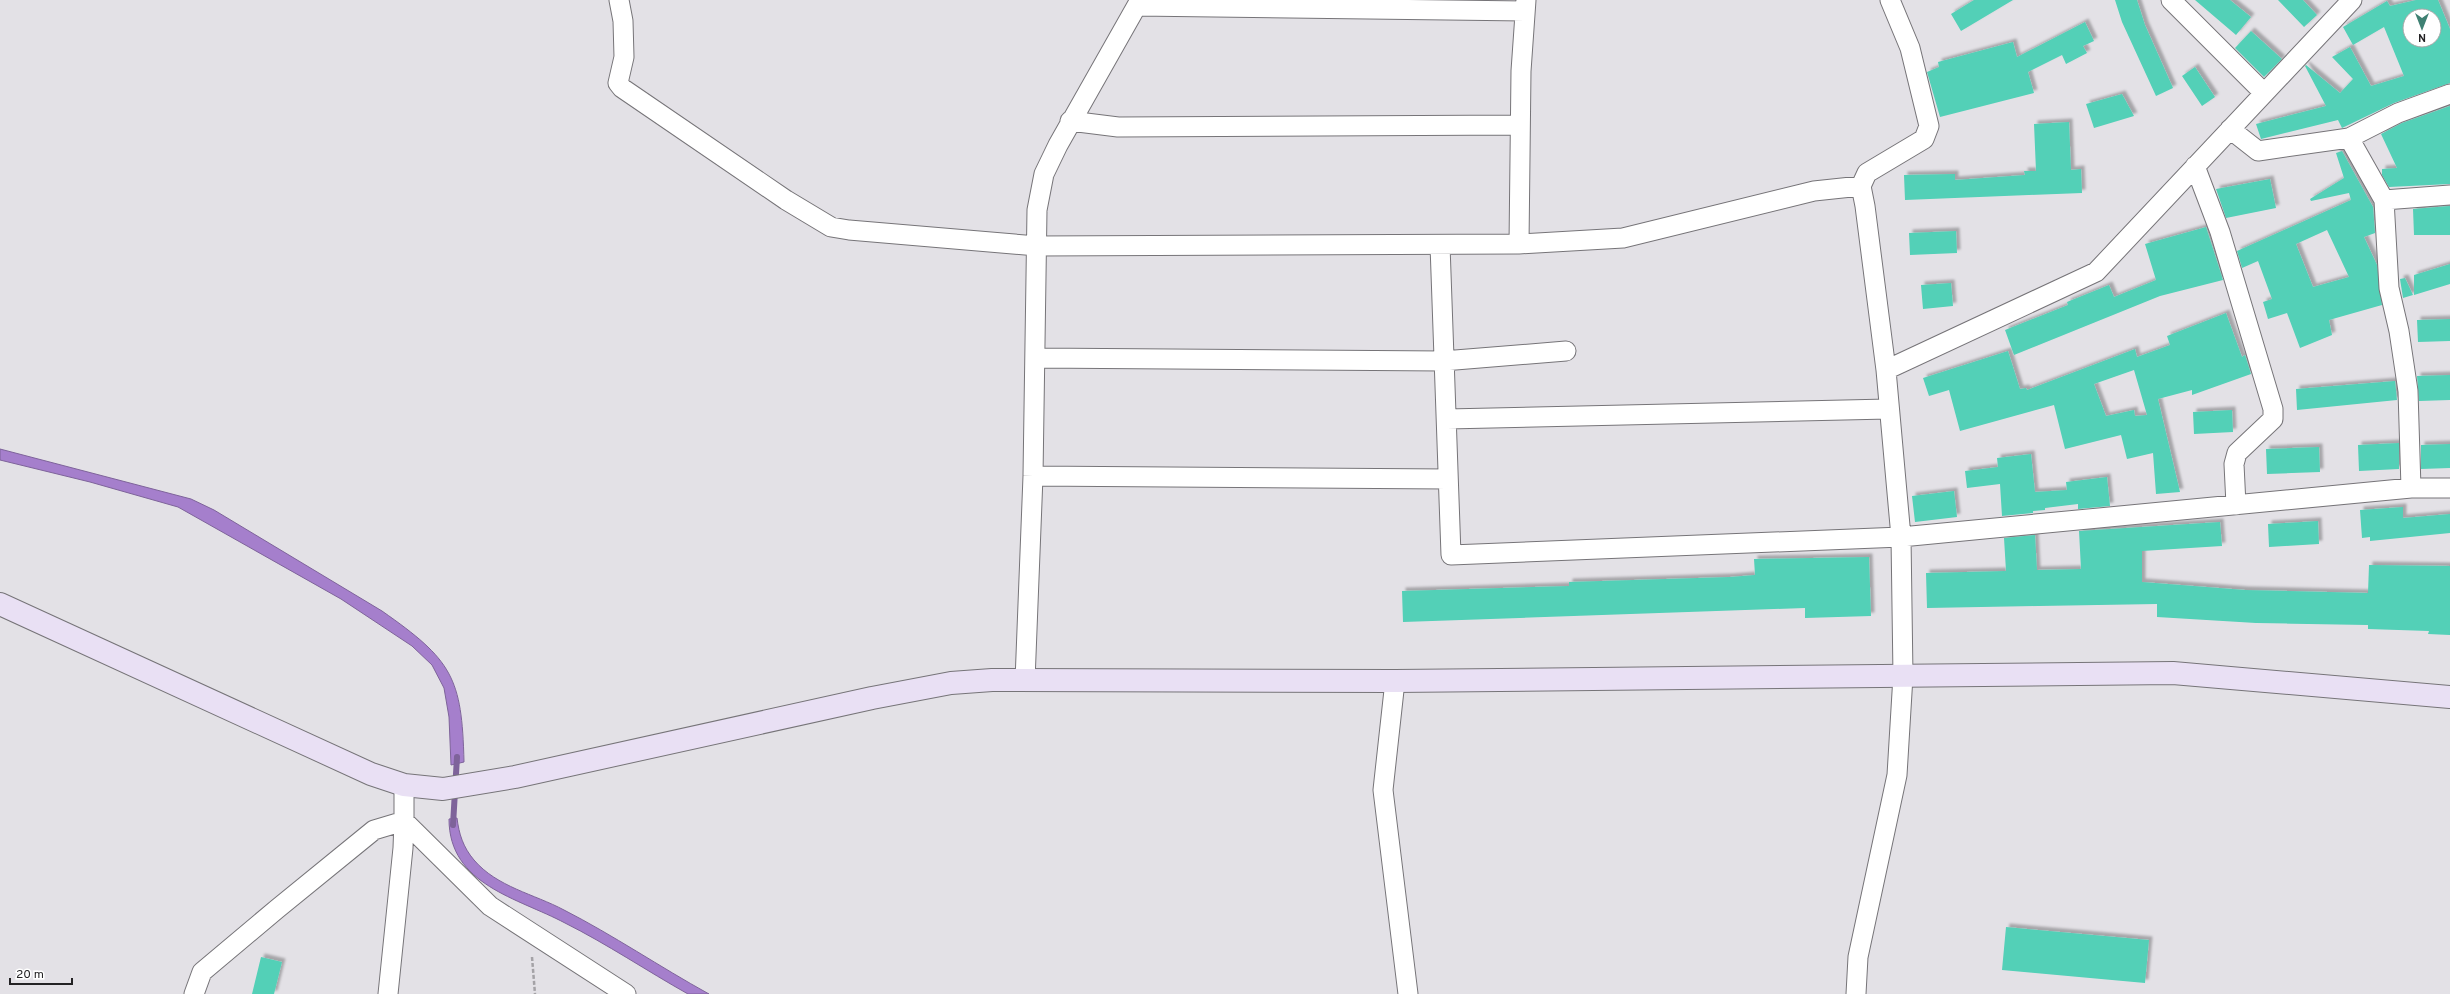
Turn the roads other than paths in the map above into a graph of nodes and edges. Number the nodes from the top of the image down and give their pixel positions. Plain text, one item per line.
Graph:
1 (619, 0) edge
2 (1891, 0) edge
3 (2171, 0) edge
4 (2352, 0) edge
5 (1139, 3) edge
6 (1526, 6) edge
7 (2264, 93) junction
8 (2450, 94) edge
9 (1070, 121) junction
10 (1520, 124) junction
11 (2230, 129) junction
12 (2349, 138) junction
13 (2195, 166) junction
14 (1861, 186) junction
15 (2450, 195) edge
16 (2384, 200) junction
17 (1520, 244) junction
18 (1440, 245) junction
19 (1038, 246) junction
20 (1566, 351) dead end
21 (1036, 358) junction
22 (1443, 361) junction
23 (1886, 370) junction
24 (1888, 409) junction
25 (1447, 419) junction
26 (1033, 476) junction
27 (1448, 479) junction
28 (2411, 488) junction
29 (2450, 488) edge
30 (2236, 505) junction
31 (1901, 537) junction
32 (1, 607) edge
33 (1903, 676) junction
34 (1025, 681) junction
35 (1395, 681) junction
36 (2450, 697) edge
37 (404, 785) junction
38 (404, 821) junction
39 (194, 994) edge
40 (388, 994) edge
41 (626, 994) edge
42 (1408, 994) edge
43 (1856, 994) edge

1 - 19 street
2 - 14 street
3 - 7 street
4 - 7 street
5 - 6 street
5 - 9 street
6 - 10 street
7 - 11 street
8 - 12 street
9 - 10 street
9 - 19 street
10 - 17 street
11 - 12 street
11 - 13 street
12 - 16 street
13 - 23 street
13 - 30 street
14 - 17 street
14 - 23 street
15 - 16 street
16 - 28 street
17 - 18 street
18 - 19 street
18 - 22 street
19 - 21 street
20 - 22 street
21 - 22 street
21 - 26 street
22 - 25 street
23 - 24 street
24 - 25 street
24 - 31 street
25 - 27 street
26 - 27 street
26 - 34 street
27 - 31 street
28 - 29 street
28 - 30 street
30 - 31 street
31 - 33 street
32 - 37 street
33 - 35 street
33 - 36 street
33 - 43 street
34 - 35 street
34 - 37 street
35 - 42 street
37 - 38 street
38 - 39 street
38 - 40 street
38 - 41 street

